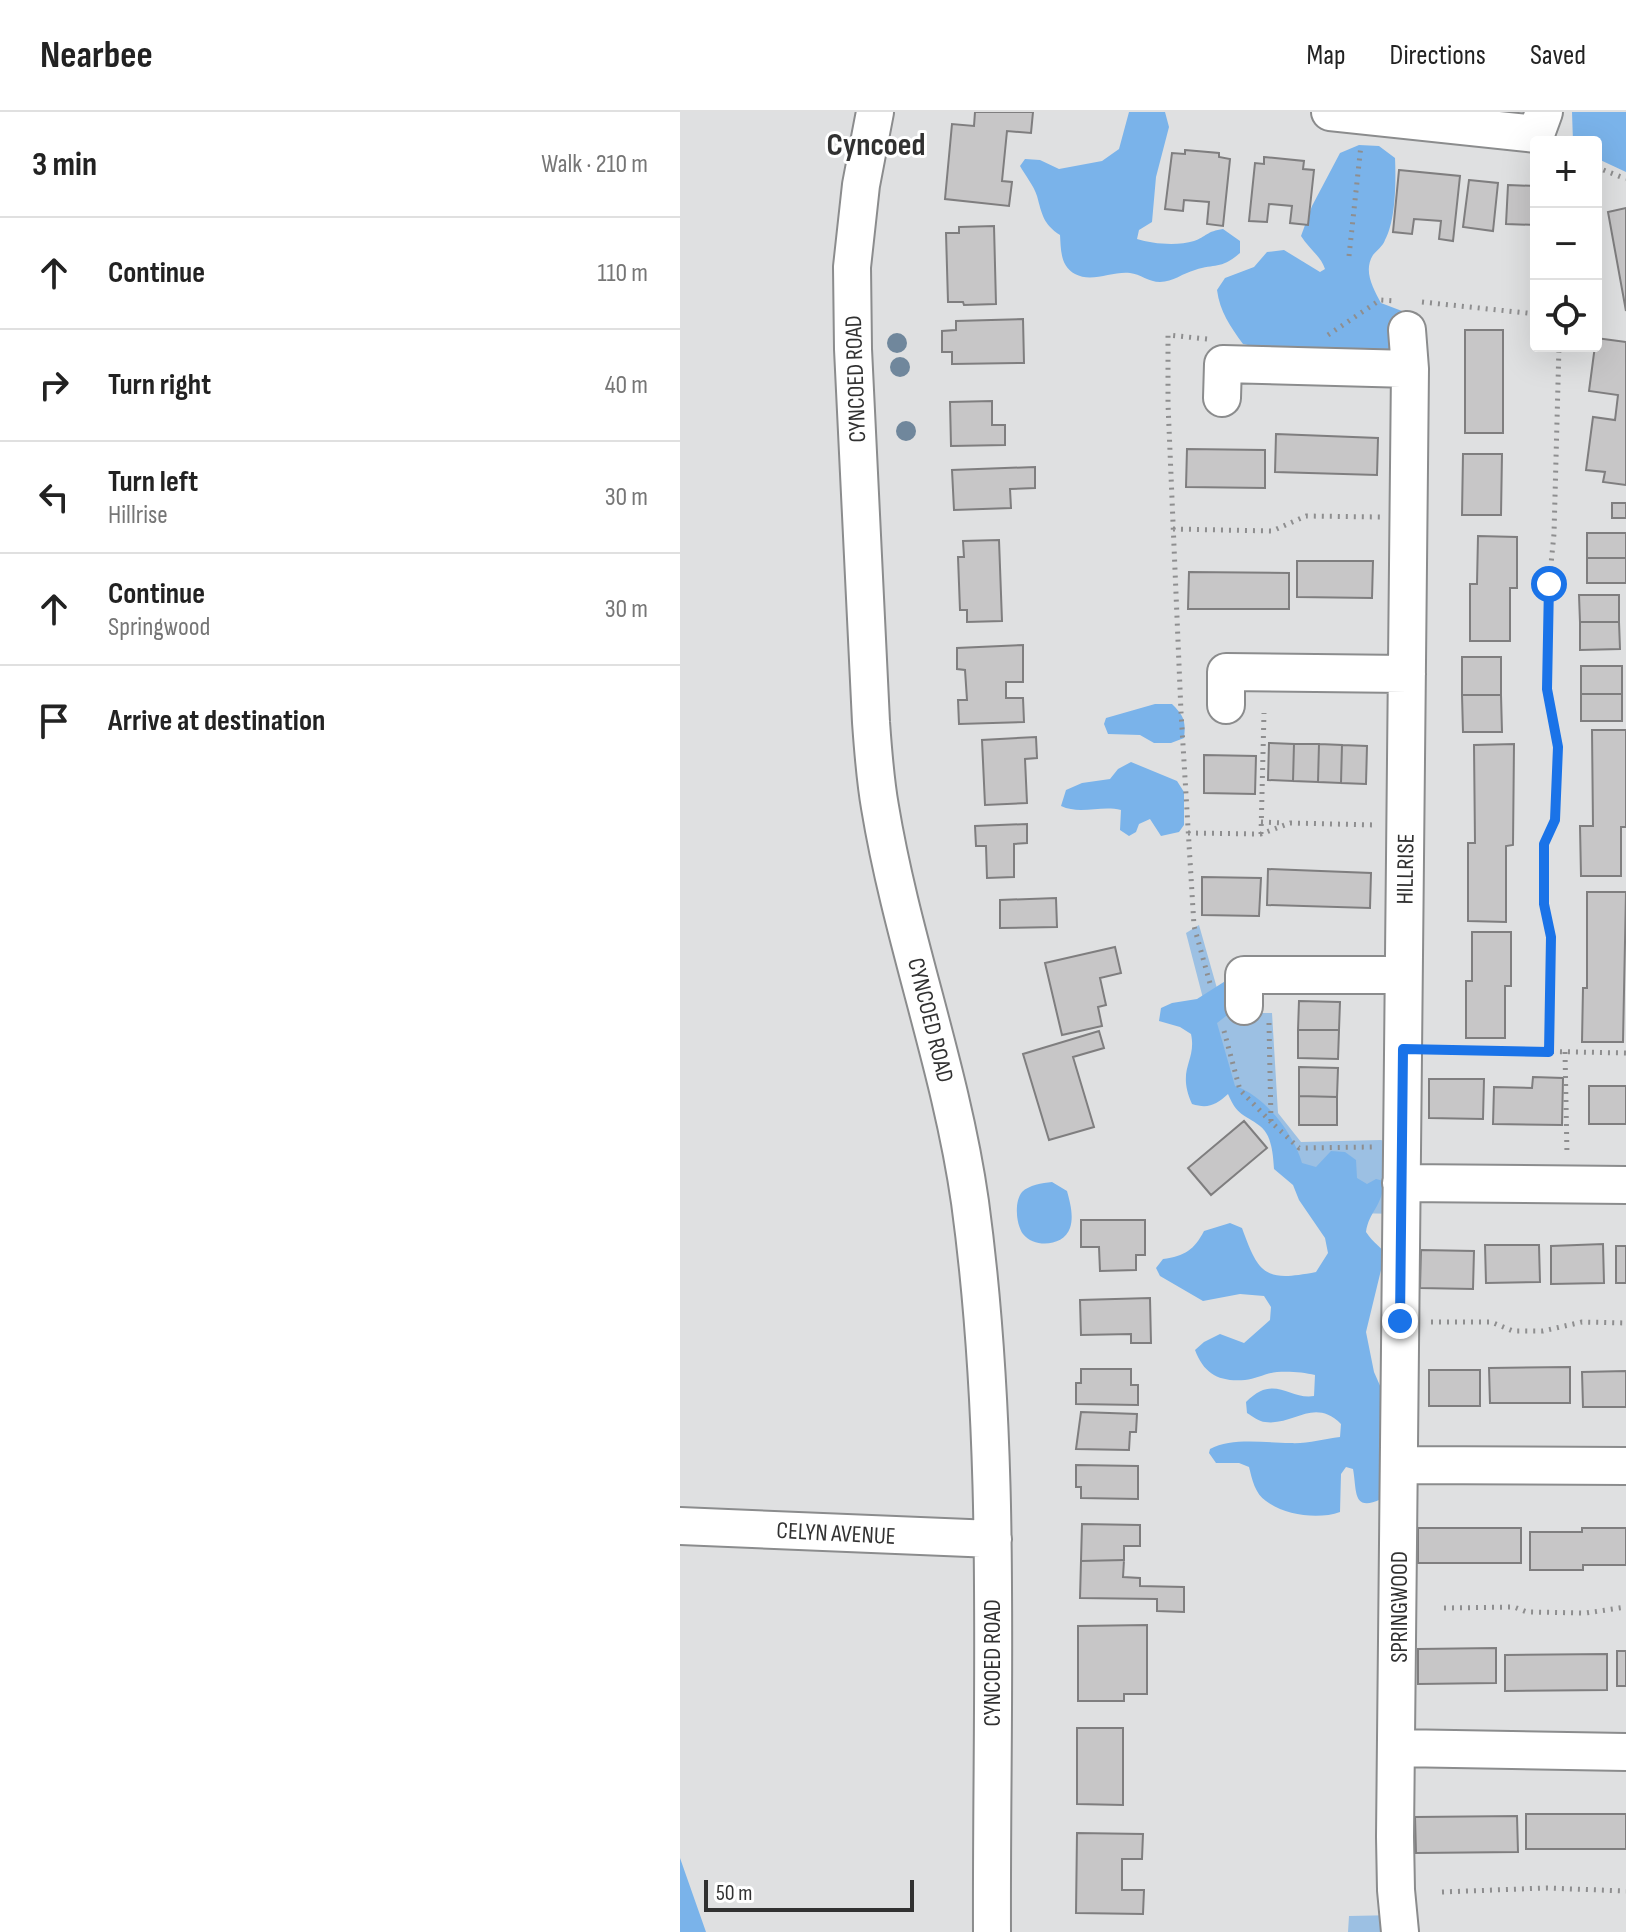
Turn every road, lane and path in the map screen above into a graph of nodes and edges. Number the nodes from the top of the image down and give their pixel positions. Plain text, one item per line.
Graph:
1 (875, 112) edge
2 (1347, 114) edge
3 (1540, 123) edge
4 (1602, 169) edge
5 (1626, 179) edge
6 (1349, 256) dead end
7 (1530, 313) edge
8 (1407, 330) dead end
9 (1214, 340) dead end
10 (1319, 341) dead end
11 (1559, 352) edge
12 (1410, 369) junction
13 (1222, 398) dead end
14 (1409, 518) junction
15 (1173, 529) junction
16 (1407, 674) junction
17 (1226, 705) dead end
18 (1264, 713) dead end
19 (1261, 822) junction
20 (1290, 823) junction
21 (1405, 826) junction
22 (1188, 833) junction
23 (1261, 834) junction
24 (1403, 975) junction
25 (1237, 1010) junction
26 (1403, 1049) junction
27 (1549, 1052) junction
28 (1565, 1052) junction
29 (1626, 1053) edge
30 (1271, 1122) junction
31 (1401, 1147) junction
32 (1401, 1183) junction
33 (1567, 1185) junction
34 (1626, 1185) edge
35 (1431, 1322) dead end
36 (1626, 1323) edge
37 (1400, 1465) junction
38 (1626, 1466) edge
39 (680, 1526) edge
40 (993, 1539) junction
41 (1626, 1607) edge
42 (1444, 1608) dead end
43 (1397, 1748) junction
44 (1626, 1752) edge
45 (1626, 1891) edge
46 (1442, 1892) dead end
47 (992, 1932) edge
48 (1400, 1932) edge

1 - 40 street, CYNCOED ROAD
2 - 3 street
2 - 6 path
4 - 5 path
7 - 10 path
8 - 12 street, HILLRISE
9 - 15 path
11 - 27 path
12 - 13 street
12 - 14 street, HILLRISE
14 - 15 path
14 - 16 street, HILLRISE
15 - 22 path
16 - 17 street
16 - 21 street, HILLRISE
18 - 19 path
19 - 20 path
19 - 23 path
20 - 21 path
20 - 23 path
21 - 24 street, HILLRISE
22 - 23 path
22 - 25 path
24 - 25 street
24 - 26 street, HILLRISE
25 - 30 path
25 - 30 path
26 - 27 path
26 - 31 street, HILLRISE
27 - 28 path
28 - 29 path
28 - 33 path
30 - 31 path
31 - 32 street, HILLRISE
32 - 33 street
32 - 37 street, SPRINGWOOD
33 - 34 street
35 - 36 path
37 - 38 street
37 - 43 street, SPRINGWOOD
39 - 40 street, CELYN AVENUE
40 - 47 street, CYNCOED ROAD
41 - 42 path
43 - 44 street
43 - 48 street, SPRINGWOOD
45 - 46 path

